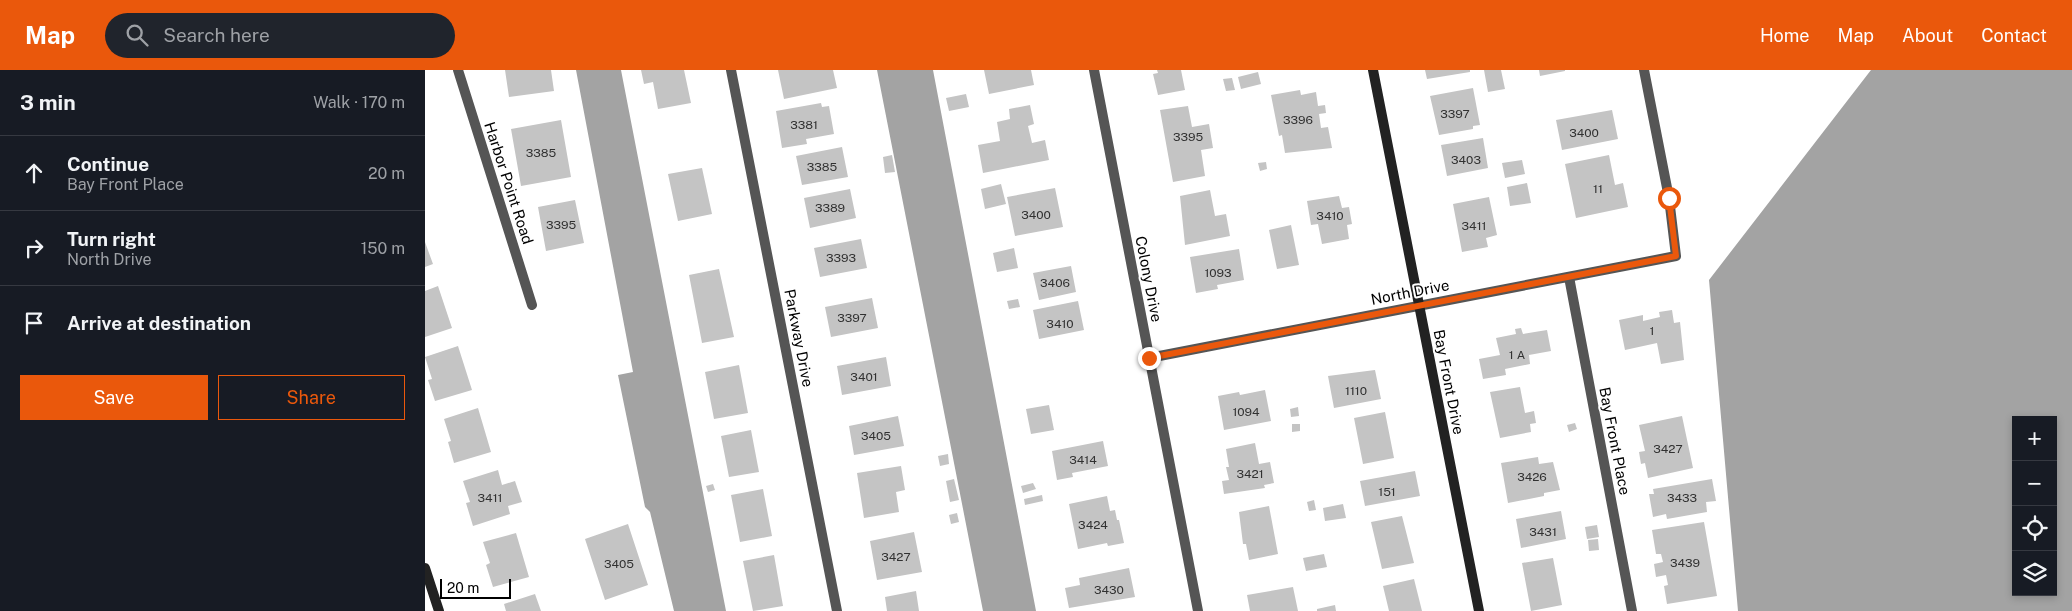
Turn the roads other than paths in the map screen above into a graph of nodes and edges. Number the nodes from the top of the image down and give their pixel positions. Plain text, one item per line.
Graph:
1 (458, 70) edge
2 (731, 70) edge
3 (1094, 70) edge
4 (1373, 70) edge
5 (1644, 70) edge
6 (1569, 276) junction
7 (532, 305) dead end
8 (1419, 306) junction
9 (1149, 358) junction
10 (425, 568) edge
11 (439, 611) edge
12 (837, 611) edge
13 (1198, 611) edge
14 (1479, 611) edge
15 (1632, 611) edge

1 - 7 street, Harbor Point Road
2 - 12 street, Parkway Drive
3 - 9 street, Colony Drive
4 - 8 street, Bay Front Drive
5 - 6 street, North Drive
6 - 8 street, North Drive
6 - 15 street, Bay Front Place
8 - 9 street, North Drive
8 - 14 street, Bay Front Drive
9 - 13 street, Colony Drive
10 - 11 street

